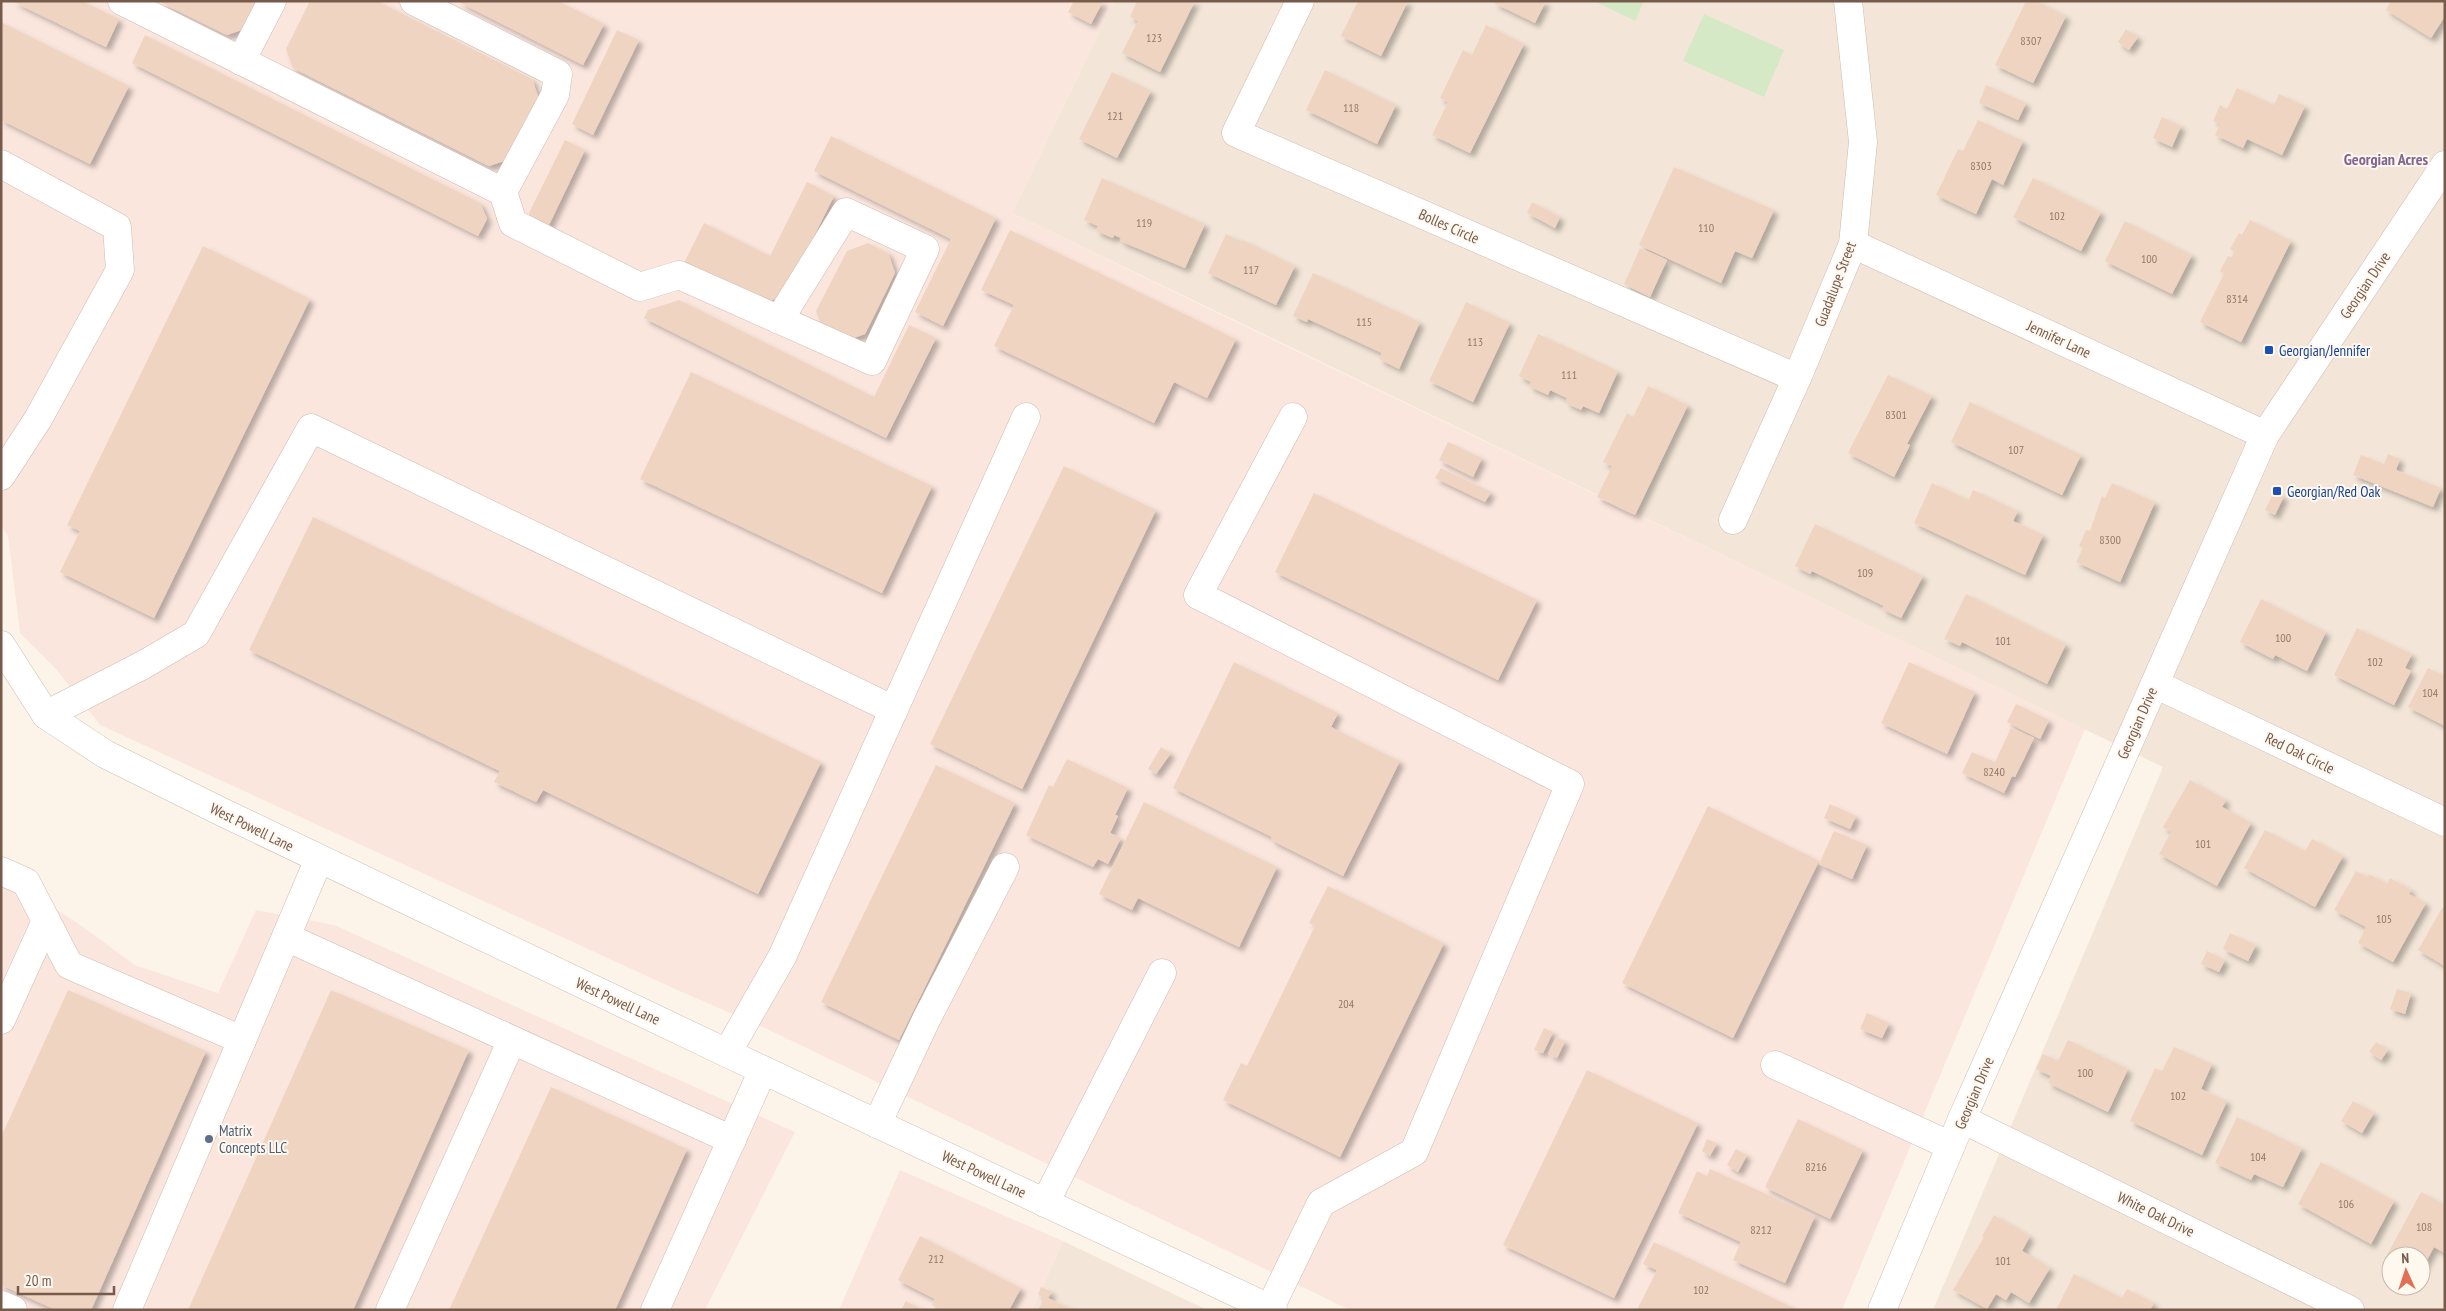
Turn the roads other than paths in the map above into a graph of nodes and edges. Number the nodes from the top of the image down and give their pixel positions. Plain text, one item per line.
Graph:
1 (122, 1) edge
2 (272, 1) edge
3 (414, 1) edge
4 (1300, 1) edge
5 (1848, 1) edge
6 (240, 61) junction
7 (1, 164) edge
8 (2441, 177) edge
9 (502, 192) junction
10 (1854, 244) junction
11 (779, 320) junction
12 (1797, 378) junction
13 (1026, 417) dead end
14 (1293, 417) dead end
15 (2266, 435) junction
16 (1, 476) edge
17 (1733, 520) dead end
18 (1, 645) edge
19 (2155, 684) junction
20 (894, 710) junction
21 (46, 715) junction
22 (2445, 822) edge
23 (319, 859) junction
24 (1005, 867) dead end
25 (1, 871) edge
26 (46, 921) junction
27 (286, 937) junction
28 (1162, 973) dead end
29 (1, 1020) edge
30 (242, 1040) junction
31 (512, 1040) junction
32 (727, 1053) junction
33 (1775, 1065) dead end
34 (763, 1070) junction
35 (1962, 1119) junction
36 (877, 1124) junction
37 (732, 1140) junction
38 (1951, 1146) junction
39 (1045, 1203) junction
40 (1232, 1301) edge
41 (1, 1305) edge
42 (1271, 1309) edge
43 (13, 1310) edge
44 (127, 1310) edge
45 (390, 1310) edge
46 (656, 1310) edge
47 (1882, 1310) edge
48 (2350, 1310) edge

1 - 6 street
2 - 6 street
3 - 9 street
4 - 12 street, Bolles Circle
5 - 10 street, Guadalupe Street
6 - 9 street
7 - 16 street
8 - 15 street, Georgian Drive
9 - 11 street
10 - 12 street, Guadalupe Street
10 - 15 street, Jennifer Lane
11 - 11 street
12 - 17 street, Guadalupe Street
13 - 20 street
14 - 42 street
15 - 19 street, Georgian Drive
18 - 21 street, West Powell Lane
19 - 22 street, Red Oak Circle
19 - 35 street, Georgian Drive
20 - 21 street
20 - 32 street
21 - 23 street, West Powell Lane
23 - 27 street
23 - 32 street, West Powell Lane
24 - 36 street
25 - 26 street
26 - 29 street
26 - 30 street
27 - 30 street
27 - 31 street
28 - 39 street
30 - 44 street
31 - 37 street
31 - 45 street
32 - 34 street, West Powell Lane
33 - 38 street
34 - 36 street, West Powell Lane
34 - 37 street
35 - 38 street, Georgian Drive
35 - 48 street, White Oak Drive
36 - 39 street, West Powell Lane
37 - 46 street
38 - 47 street, Georgian Drive
39 - 40 street, West Powell Lane
40 - 42 street, West Powell Lane
41 - 43 street

